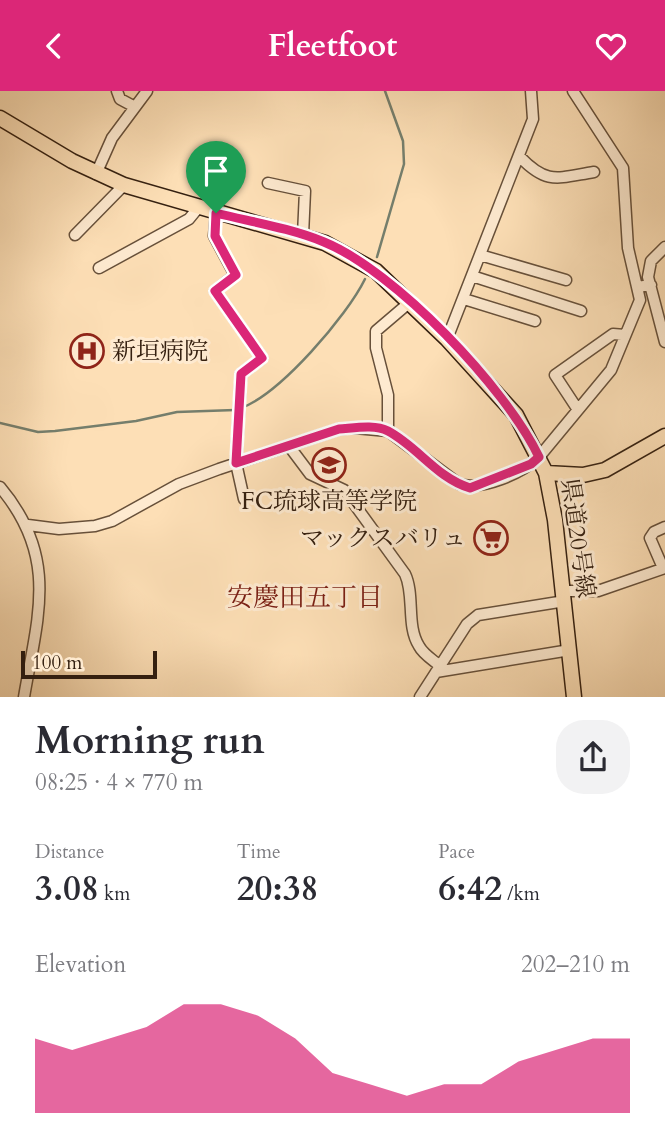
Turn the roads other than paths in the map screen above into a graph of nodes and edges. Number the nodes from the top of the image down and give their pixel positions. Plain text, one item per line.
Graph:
1 (117, 91) edge
2 (147, 91) edge
3 (531, 91) edge
4 (573, 91) edge
5 (135, 107) junction
6 (0, 118) edge
7 (520, 157) junction
8 (594, 172) dead end
9 (96, 174) junction
10 (268, 183) dead end
11 (124, 185) junction
12 (198, 208) junction
13 (216, 213) junction
14 (75, 235) dead end
15 (303, 235) junction
16 (665, 247) edge
17 (480, 255) junction
18 (99, 268) dead end
19 (472, 276) junction
20 (566, 280) dead end
21 (651, 285) junction
22 (637, 287) junction
23 (464, 299) junction
24 (410, 302) junction
25 (581, 311) dead end
26 (535, 321) dead end
27 (625, 335) junction
28 (447, 339) junction
29 (665, 342) edge
30 (578, 410) junction
31 (388, 431) junction
32 (665, 436) edge
33 (289, 446) junction
34 (539, 457) junction
35 (236, 463) junction
36 (546, 473) junction
37 (0, 487) edge
38 (244, 499) dead end
39 (28, 525) junction
40 (665, 527) edge
41 (664, 568) edge
42 (564, 596) junction
43 (570, 650) junction
44 (438, 669) junction
45 (23, 697) edge
46 (420, 697) edge
47 (574, 697) edge

1 - 5 street
2 - 5 street
3 - 7 street
4 - 22 street
5 - 9 street
6 - 9 main road, 県道20号線
7 - 8 street
7 - 17 street
9 - 11 main road, 県道20号線
10 - 15 street
11 - 12 main road, 県道20号線
11 - 14 street
12 - 13 main road, 県道20号線
12 - 18 street
13 - 15 main road, 県道20号線
13 - 35 street
15 - 24 main road, 県道20号線
16 - 21 street
17 - 19 street
17 - 20 street
19 - 23 street
19 - 25 street
21 - 22 street
21 - 29 street
22 - 27 street
23 - 26 street
23 - 28 street
24 - 28 main road, 県道20号線
24 - 31 street
27 - 30 street
27 - 30 street
28 - 34 main road, 県道20号線
30 - 34 street
31 - 33 street
31 - 34 street
32 - 36 main road
33 - 35 street
33 - 44 street
34 - 36 main road, 県道20号線
35 - 38 street
35 - 39 street
36 - 42 main road, 県道20号線
37 - 39 street
39 - 45 street
40 - 41 street
41 - 42 street
42 - 43 main road, 県道20号線
42 - 44 street
43 - 44 street
43 - 47 main road, 県道20号線
44 - 46 street

